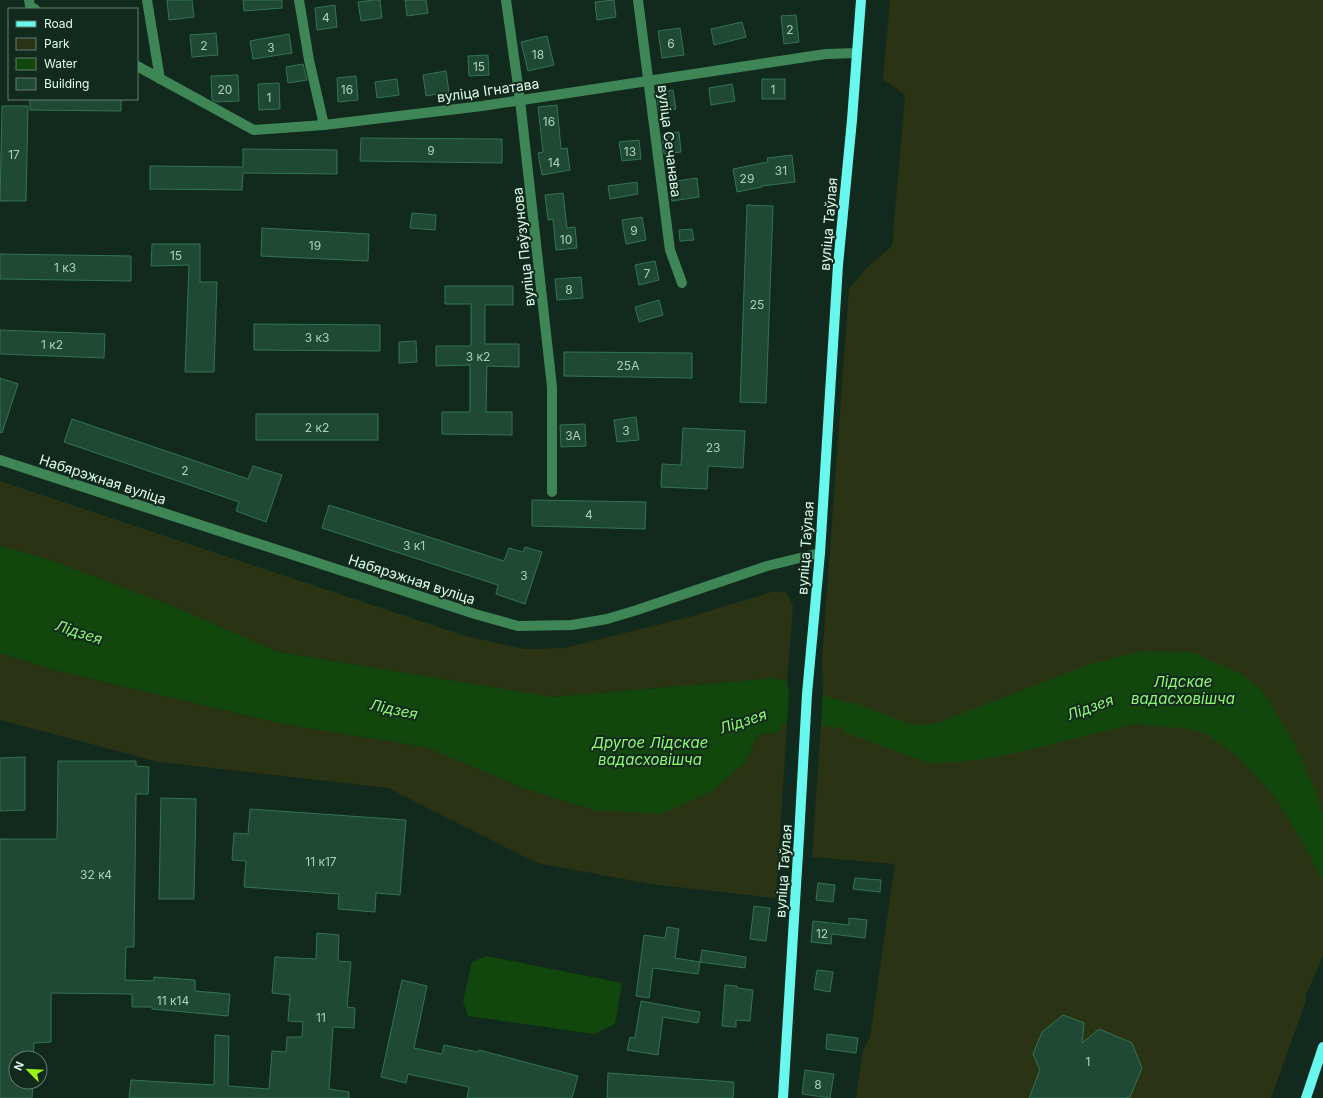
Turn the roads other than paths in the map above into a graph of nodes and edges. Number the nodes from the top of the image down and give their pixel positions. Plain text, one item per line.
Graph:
1 (147, 0) edge
2 (299, 0) edge
3 (506, 0) edge
4 (638, 0) edge
5 (861, 0) edge
6 (858, 53) junction
7 (138, 67) edge
8 (160, 79) junction
9 (648, 80) junction
10 (520, 100) junction
11 (324, 125) junction
12 (682, 284) dead end
13 (0, 460) edge
14 (552, 492) dead end
15 (820, 553) junction
16 (1323, 1047) edge
17 (783, 1098) edge
18 (1306, 1098) edge

1 - 8 street
2 - 11 street
3 - 10 street, вуліца Паўзунова
4 - 9 street, вуліца Сечанава
5 - 6 main road, вуліца Таўлая
6 - 9 street, вуліца Ігнатава
6 - 15 main road, вуліца Таўлая
7 - 8 street, вуліца Ігнатава
8 - 11 street, вуліца Ігнатава
9 - 10 street, вуліца Ігнатава
9 - 12 street, вуліца Сечанава
10 - 11 street, вуліца Ігнатава
10 - 14 street, вуліца Паўзунова
13 - 15 street, Набярэжная вуліца
15 - 17 main road, вуліца Таўлая
16 - 18 main road

